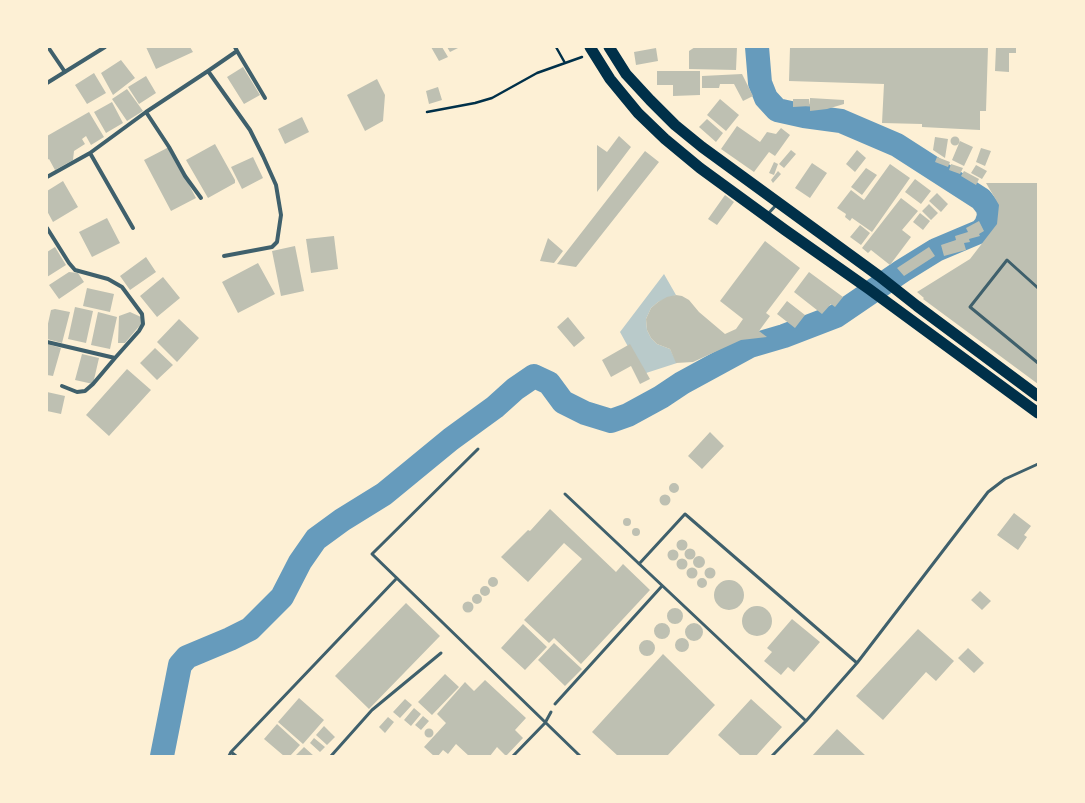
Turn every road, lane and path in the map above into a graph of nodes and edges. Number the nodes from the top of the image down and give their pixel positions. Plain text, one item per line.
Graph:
1 (48, 47) edge
2 (105, 47) edge
3 (556, 47) edge
4 (609, 47) edge
5 (236, 49) edge
6 (591, 50) edge
7 (565, 63) junction
8 (208, 71) junction
9 (65, 72) junction
10 (47, 84) edge
11 (265, 98) dead end
12 (146, 112) junction
13 (427, 112) dead end
14 (90, 153) junction
15 (47, 177) edge
16 (201, 198) dead end
17 (779, 203) junction
18 (766, 216) junction
19 (47, 228) edge
20 (133, 228) dead end
21 (224, 256) dead end
22 (1038, 288) edge
23 (47, 342) edge
24 (115, 358) junction
25 (1038, 363) edge
26 (62, 386) dead end
27 (1038, 396) edge
28 (1038, 413) edge
29 (478, 449) dead end
30 (1038, 464) edge
31 (565, 494) dead end
32 (639, 564) junction
33 (397, 578) junction
34 (662, 586) junction
35 (441, 653) dead end
36 (857, 663) junction
37 (555, 704) dead end
38 (551, 712) dead end
39 (806, 721) junction
40 (545, 722) junction
41 (231, 752) junction
42 (229, 756) edge
43 (236, 756) edge
44 (331, 756) edge
45 (514, 756) edge
46 (580, 756) edge
47 (772, 756) edge

1 - 9 street
2 - 9 street
3 - 7 path
4 - 17 highway
5 - 8 street
5 - 11 street
6 - 7 path
6 - 18 highway
7 - 13 path
8 - 12 street
8 - 21 street
9 - 10 street
12 - 14 street
12 - 16 street
14 - 15 street
14 - 20 street
17 - 18 lane
17 - 27 highway
18 - 28 highway
19 - 24 street
22 - 25 lane
23 - 24 street
24 - 26 street
29 - 33 lane
30 - 36 lane
31 - 32 lane
32 - 34 lane
32 - 36 lane
33 - 40 lane
33 - 41 lane
34 - 37 lane
34 - 39 lane
35 - 44 lane
36 - 39 lane
38 - 40 lane
39 - 47 lane
40 - 45 lane
40 - 46 lane
41 - 42 lane
41 - 43 lane

